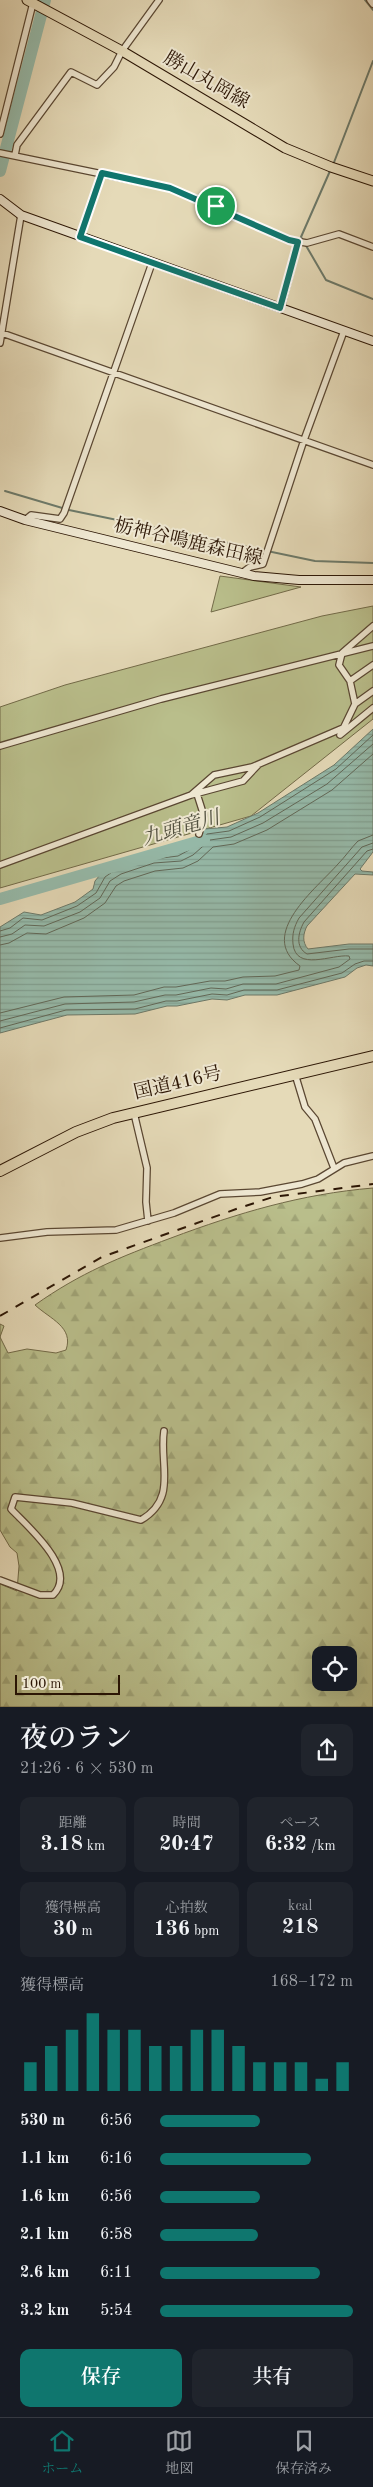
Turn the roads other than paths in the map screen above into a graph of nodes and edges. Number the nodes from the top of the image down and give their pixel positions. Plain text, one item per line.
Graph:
1 (159, 0) edge
2 (370, 0) edge
3 (30, 1) edge
4 (373, 4) edge
5 (122, 51) junction
6 (0, 134) edge
7 (0, 153) edge
8 (15, 156) junction
9 (102, 173) junction
10 (373, 181) edge
11 (0, 199) edge
12 (21, 215) junction
13 (80, 237) junction
14 (298, 242) junction
15 (373, 247) edge
16 (152, 263) junction
17 (280, 308) junction
18 (2, 319) edge
19 (344, 331) junction
20 (2, 333) junction
21 (373, 341) edge
22 (0, 343) edge
23 (112, 372) junction
24 (304, 440) junction
25 (373, 465) edge
26 (0, 511) edge
27 (26, 520) junction
28 (242, 574) junction
29 (373, 580) edge
30 (373, 626) edge
31 (373, 646) edge
32 (342, 654) junction
33 (373, 665) edge
34 (350, 682) junction
35 (373, 691) edge
36 (355, 704) junction
37 (373, 708) edge
38 (343, 728) junction
39 (0, 746) edge
40 (258, 765) junction
41 (194, 794) junction
42 (199, 834) dead end
43 (0, 865) edge
44 (373, 1056) edge
45 (295, 1074) junction
46 (134, 1112) junction
47 (373, 1156) edge
48 (334, 1168) junction
49 (0, 1171) edge
50 (148, 1221) junction
51 (0, 1238) edge
52 (164, 1431) dead end
53 (0, 1580) edge

1 - 5 street
2 - 4 street
3 - 5 main road, 勝山丸岡線
3 - 6 street
5 - 8 street
5 - 10 main road, 勝山丸岡線
7 - 8 street
8 - 9 street
9 - 13 street
9 - 14 street
11 - 12 street
12 - 13 street
12 - 18 street
13 - 16 street
14 - 15 street
14 - 17 street
16 - 17 street
16 - 23 street
17 - 19 street
18 - 20 street
19 - 21 street
19 - 24 street
20 - 22 street
20 - 23 street
23 - 24 street
23 - 27 street
24 - 25 street
24 - 28 street
26 - 27 street, 栃神谷鳴鹿森田線
27 - 28 street, 栃神谷鳴鹿森田線
28 - 29 street, 栃神谷鳴鹿森田線
30 - 32 street
31 - 32 street
32 - 34 street
32 - 39 street
33 - 34 street
34 - 36 street
35 - 36 street
36 - 38 street
37 - 38 street
38 - 40 street
40 - 41 street
40 - 41 street
41 - 42 street
41 - 43 street
44 - 45 highway, 国道416号
45 - 46 highway, 国道416号
45 - 48 street
46 - 49 highway, 国道416号
46 - 50 street
47 - 48 street
48 - 50 street
50 - 51 street
52 - 53 street

